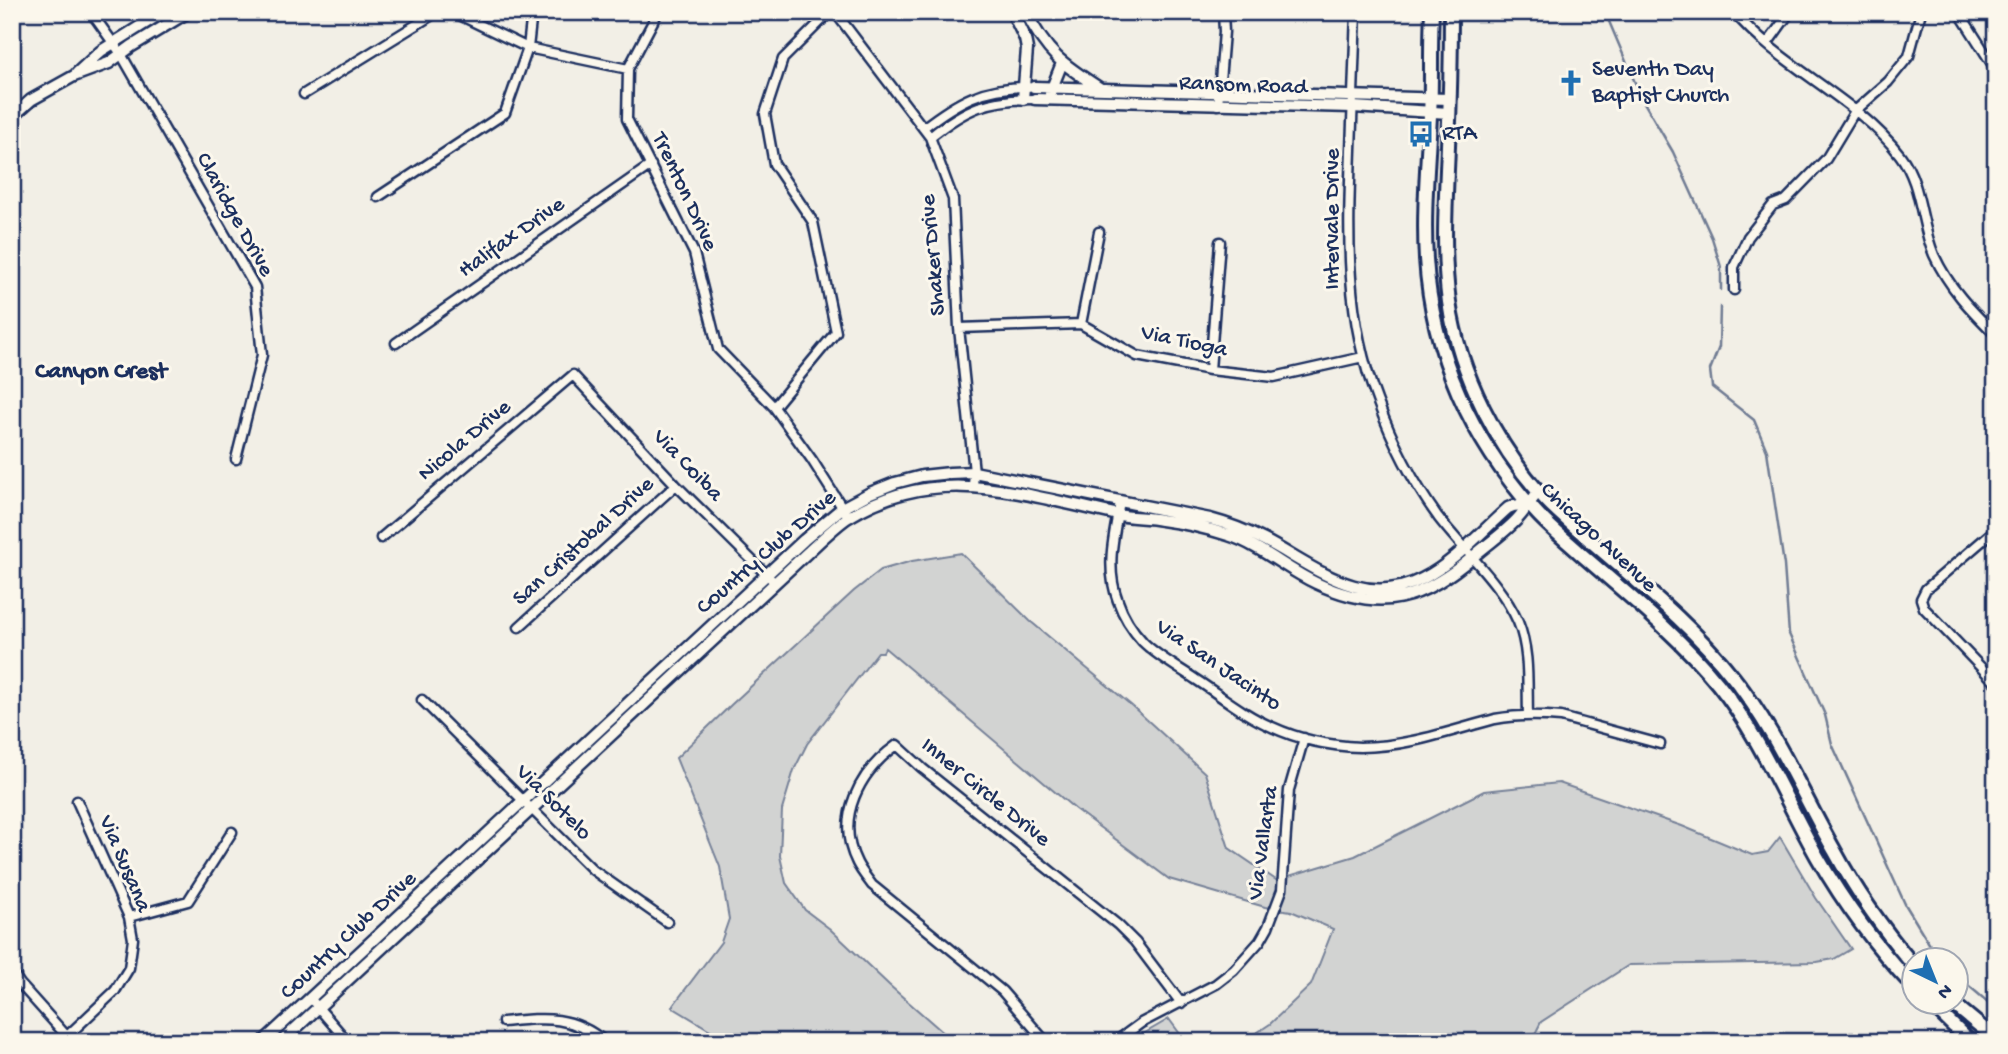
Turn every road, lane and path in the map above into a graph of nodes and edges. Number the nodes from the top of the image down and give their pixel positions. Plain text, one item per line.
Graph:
1 (91, 12) edge
2 (163, 12) edge
3 (188, 12) edge
4 (437, 12) edge
5 (453, 12) edge
6 (533, 12) edge
7 (658, 12) edge
8 (830, 12) edge
9 (835, 12) edge
10 (1012, 12) edge
11 (1026, 12) edge
12 (1223, 12) edge
13 (1356, 12) edge
14 (1432, 12) edge
15 (1451, 12) edge
16 (1734, 12) edge
17 (1790, 12) edge
18 (1921, 12) edge
19 (1959, 12) edge
20 (114, 44) junction
21 (1767, 44) junction
22 (528, 48) junction
23 (121, 54) junction
24 (1062, 63) junction
25 (628, 69) junction
26 (1996, 70) edge
27 (74, 76) junction
28 (1029, 87) junction
29 (1052, 88) junction
30 (1101, 89) junction
31 (1219, 93) junction
32 (304, 94) dead end
33 (1353, 95) junction
34 (1430, 97) junction
35 (1029, 99) junction
36 (1449, 99) junction
37 (1047, 100) junction
38 (1218, 105) junction
39 (1353, 107) junction
40 (1430, 111) junction
41 (1855, 111) junction
42 (1449, 113) junction
43 (12, 117) edge
44 (923, 128) junction
45 (930, 137) junction
46 (651, 165) junction
47 (378, 197) dead end
48 (1099, 232) dead end
49 (1220, 242) dead end
50 (1734, 290) dead end
51 (1081, 324) junction
52 (959, 328) junction
53 (1996, 335) edge
54 (396, 343) dead end
55 (1363, 357) junction
56 (1210, 370) junction
57 (573, 375) joint
58 (774, 407) junction
59 (236, 458) dead end
60 (974, 472) junction
61 (676, 485) junction
62 (973, 486) junction
63 (1539, 491) junction
64 (1120, 502) junction
65 (1528, 504) junction
66 (842, 508) junction
67 (1118, 515) junction
68 (849, 517) junction
69 (1996, 528) edge
70 (381, 538) dead end
71 (1464, 548) junction
72 (1472, 558) junction
73 (771, 579) junction
74 (519, 627) dead end
75 (1996, 683) edge
76 (422, 700) dead end
77 (1528, 716) junction
78 (1304, 738) junction
79 (1660, 744) dead end
80 (77, 801) dead end
81 (528, 805) junction
82 (232, 832) dead end
83 (129, 917) junction
84 (667, 922) dead end
85 (1899, 947) edge
86 (1899, 971) edge
87 (12, 972) edge
88 (310, 998) junction
89 (1181, 1003) junction
90 (318, 1008) junction
91 (1943, 1016) edge
92 (1968, 1016) edge
93 (503, 1023) dead end
94 (1996, 1039) edge
95 (66, 1040) edge
96 (263, 1042) edge
97 (281, 1042) edge
98 (348, 1042) edge
99 (605, 1042) edge
100 (1046, 1042) edge
101 (1115, 1042) edge
102 (1970, 1042) edge

1 - 20 street, Claridge Drive
2 - 20 street
3 - 23 street
4 - 32 street
5 - 22 street
6 - 22 street
7 - 25 street, Trenton Drive
8 - 58 street
9 - 44 street, Shaker Drive
10 - 28 street
11 - 24 street
12 - 31 street
13 - 33 street, Intervale Drive
14 - 34 main road, Chicago Avenue
15 - 36 main road, Chicago Avenue
16 - 21 street
17 - 21 street
18 - 41 street
19 - 26 street
20 - 23 street, Claridge Drive
20 - 27 street
21 - 41 street
22 - 25 street
22 - 47 street
23 - 27 street
23 - 59 street, Claridge Drive
24 - 29 street
24 - 30 street
25 - 46 street, Trenton Drive
27 - 43 street
28 - 29 street, Ransom Road
28 - 35 street
28 - 44 street
29 - 30 street, Ransom Road
29 - 37 street
30 - 31 street, Ransom Road
31 - 33 street, Ransom Road
31 - 38 street
33 - 34 street, Ransom Road
33 - 39 street, Intervale Drive
34 - 36 street, Ransom Road
34 - 40 main road, Chicago Avenue
35 - 37 street, Ransom Road
35 - 45 street
36 - 42 main road, Chicago Avenue
37 - 38 street, Ransom Road
38 - 39 street, Ransom Road
39 - 40 street, Ransom Road
39 - 55 street, Intervale Drive
40 - 42 street, Ransom Road
40 - 65 main road, Chicago Avenue
41 - 50 street
41 - 53 street
42 - 63 main road, Chicago Avenue
44 - 45 street, Shaker Drive
45 - 52 street, Shaker Drive
46 - 54 street, Halifax Drive
46 - 58 street, Trenton Drive
48 - 51 street
49 - 56 street
51 - 52 street
51 - 56 street, Via Tioga
52 - 60 street, Shaker Drive
55 - 56 street, Via Tioga
55 - 71 street, Intervale Drive
57 - 61 street, Via Coiba
57 - 70 street, Nicola Drive
58 - 66 street, Trenton Drive
60 - 62 street, Shaker Drive
60 - 64 street, Country Club Drive
60 - 66 street, Country Club Drive
61 - 73 street, Via Coiba
61 - 74 street, San Cristobal Drive
62 - 67 street, Country Club Drive
62 - 68 street, Country Club Drive
63 - 65 street, Country Club Drive
63 - 85 main road, Chicago Avenue
64 - 67 street, Via San Jacinto
64 - 71 street, Country Club Drive
65 - 71 street, Country Club Drive
65 - 72 street, Country Club Drive
65 - 86 main road, Chicago Avenue
66 - 68 street, Trenton Drive
66 - 73 street, Country Club Drive
67 - 72 street, Country Club Drive
67 - 78 street, Via San Jacinto
68 - 73 street, Country Club Drive
69 - 75 street
71 - 72 street, Intervale Drive
72 - 77 street, Intervale Drive
73 - 81 street, Country Club Drive
76 - 81 street, Via Sotelo
77 - 78 street, Via San Jacinto
77 - 79 street, Via San Jacinto
78 - 89 street, Via Vallarta
80 - 83 street, Via Susana
81 - 84 street, Via Sotelo
81 - 88 street, Country Club Drive
81 - 90 street, Country Club Drive
82 - 83 street
83 - 95 street, Via Susana
87 - 95 street
88 - 90 street
88 - 96 street, Country Club Drive
89 - 100 street, Inner Circle Drive
89 - 101 street, Via Vallarta
90 - 97 street, Country Club Drive
90 - 98 street
91 - 102 main road
92 - 94 main road
93 - 99 street

